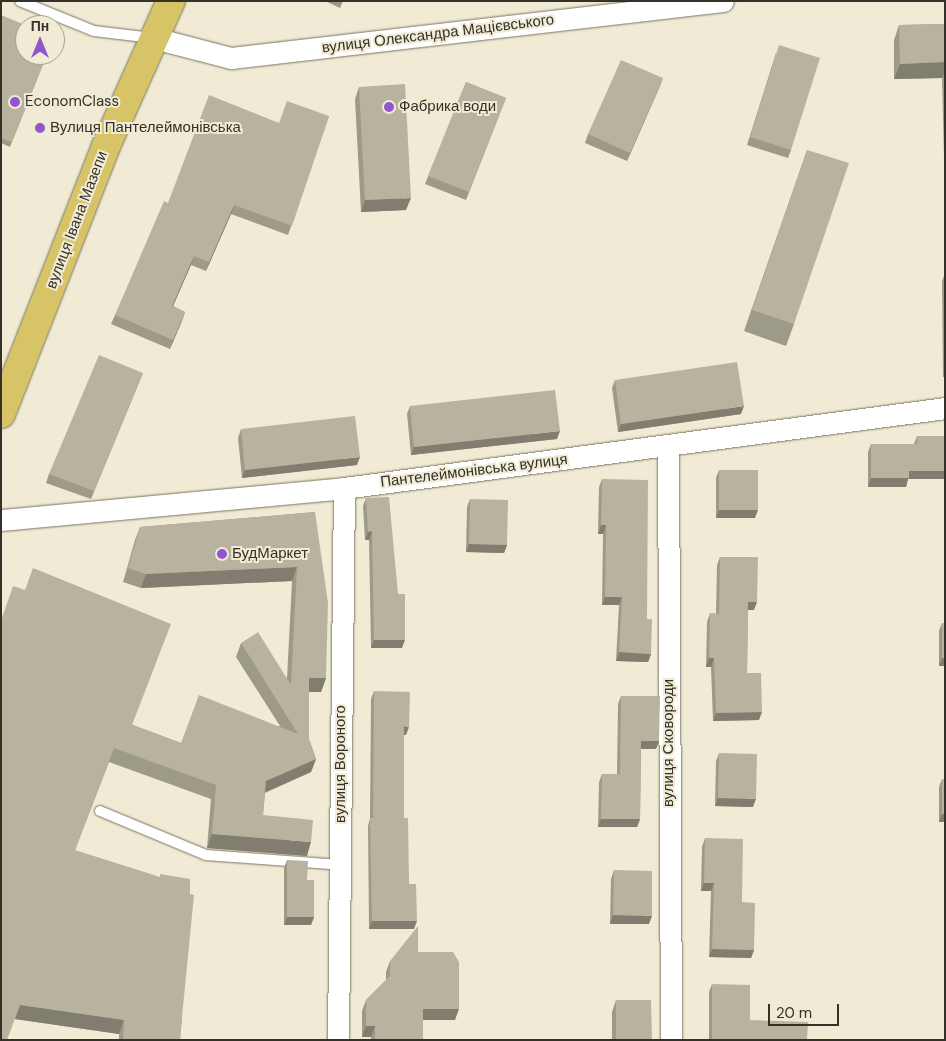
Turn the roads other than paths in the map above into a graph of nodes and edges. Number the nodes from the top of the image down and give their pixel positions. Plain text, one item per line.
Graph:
1 (20, 1) edge
2 (171, 1) edge
3 (723, 1) edge
4 (154, 38) junction
5 (945, 408) edge
6 (1, 414) edge
7 (668, 446) junction
8 (344, 488) junction
9 (1, 520) edge
10 (100, 812) dead end
11 (341, 865) junction
12 (338, 1040) edge
13 (671, 1040) edge

1 - 4 lane
2 - 4 main road, вулиця Івана Мазепи
3 - 4 street, вулиця Олександра Мацієвського
4 - 6 main road, вулиця Івана Мазепи
5 - 7 street, Пантелеймонівська вулиця
7 - 8 street, Пантелеймонівська вулиця
7 - 13 street, вулиця Сковороди
8 - 9 street, Пантелеймонівська вулиця
8 - 11 street, вулиця Вороного
10 - 11 lane
11 - 12 street, вулиця Вороного

